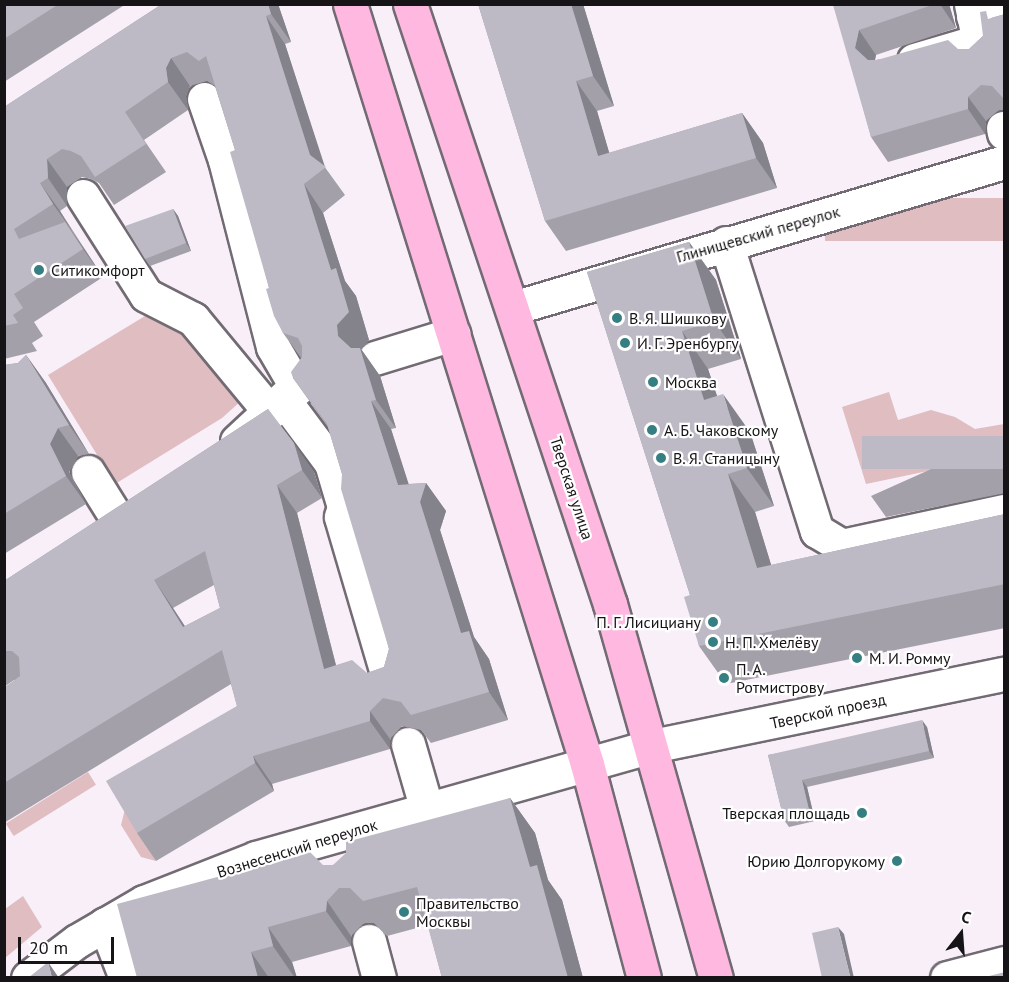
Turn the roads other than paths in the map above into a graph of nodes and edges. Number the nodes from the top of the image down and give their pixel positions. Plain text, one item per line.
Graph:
1 (350, 4) edge
2 (410, 4) edge
3 (1005, 9) edge
4 (976, 29) edge
5 (890, 67) edge
6 (204, 99) dead end
7 (1005, 162) edge
8 (83, 196) dead end
9 (726, 243) junction
10 (513, 308) junction
11 (453, 334) junction
12 (375, 358) dead end
13 (289, 395) junction
14 (215, 455) edge
15 (88, 472) dead end
16 (145, 499) edge
17 (1005, 511) edge
18 (1005, 674) edge
19 (390, 683) edge
20 (408, 744) edge
21 (652, 746) junction
22 (587, 764) junction
23 (427, 810) junction
24 (341, 834) junction
25 (349, 868) edge
26 (105, 924) junction
27 (369, 941) dead end
28 (1005, 963) edge
29 (28, 978) edge
30 (126, 978) edge
31 (379, 978) edge
32 (644, 978) edge
33 (716, 978) edge
34 (947, 978) edge

1 - 11 main road
2 - 10 main road, Тверская улица
3 - 4 street
4 - 5 street
6 - 13 street
7 - 9 street, Глинищевский переулок
8 - 13 street
9 - 10 street, Глинищевский переулок
9 - 17 street
10 - 21 main road, Тверская улица
11 - 12 street
11 - 22 main road
13 - 14 street
13 - 19 street
15 - 16 street
18 - 21 street, Тверской проезд
20 - 23 street
21 - 22 street, Тверской проезд
21 - 33 main road, Тверская улица
22 - 23 street, Вознесенский переулок
22 - 32 main road
23 - 24 street, Вознесенский переулок
24 - 25 street
24 - 26 street, Вознесенский переулок
26 - 29 street, Вознесенский переулок
26 - 30 street
27 - 31 street
28 - 34 street

